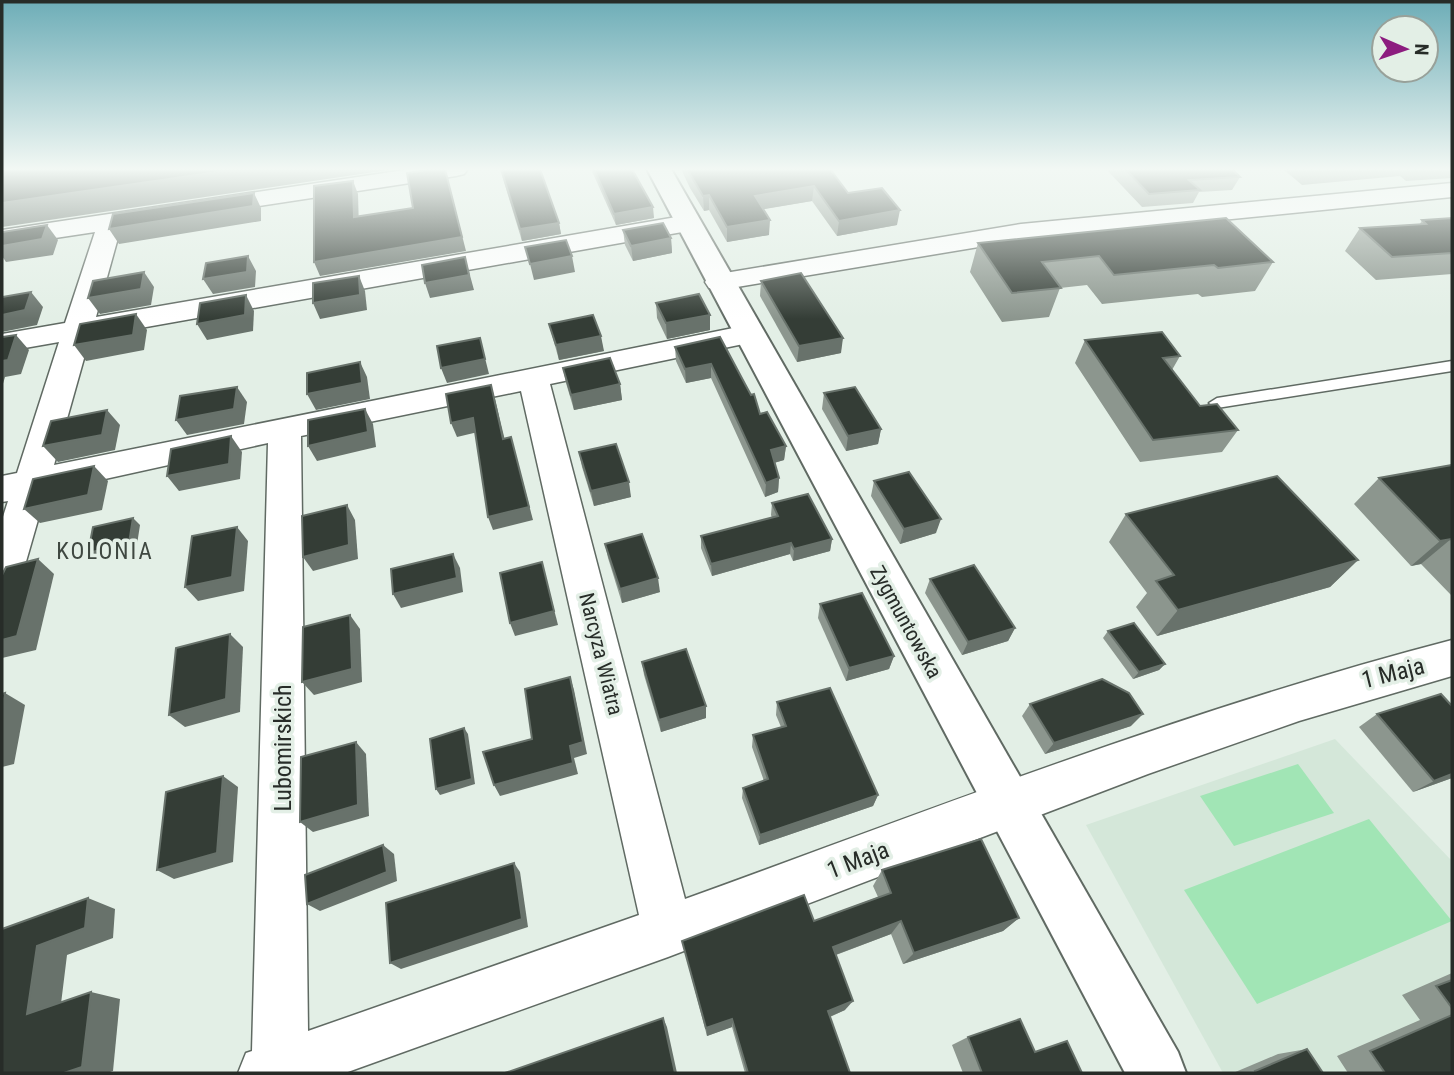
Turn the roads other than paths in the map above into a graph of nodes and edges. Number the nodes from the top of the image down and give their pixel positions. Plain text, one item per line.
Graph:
1 (117, 219) edge
2 (686, 219) edge
3 (1153, 219) edge
4 (111, 220) junction
5 (688, 223) junction
6 (2, 238) edge
7 (719, 282) junction
8 (77, 330) junction
9 (748, 334) junction
10 (2, 343) edge
11 (1452, 366) edge
12 (533, 377) junction
13 (1217, 403) edge
14 (285, 428) junction
15 (16, 486) edge
16 (2, 579) edge
17 (1452, 658) edge
18 (1006, 804) junction
19 (668, 931) junction
20 (273, 1071) edge
21 (1157, 1073) edge

1 - 4 street
2 - 5 main road, Zygmuntowska
3 - 7 street
4 - 6 street
4 - 8 street
5 - 7 main road, Zygmuntowska
5 - 8 street
7 - 9 main road, Zygmuntowska
8 - 10 street
8 - 15 street
9 - 12 street
9 - 18 main road, Zygmuntowska
11 - 13 lane
12 - 14 street
12 - 19 street, Narcyza Wiatra
14 - 15 street
14 - 20 street, Lubomirskich
15 - 16 street
17 - 18 street, 1 Maja
18 - 19 street, 1 Maja
18 - 21 main road, Zygmuntowska
19 - 20 street, 1 Maja

